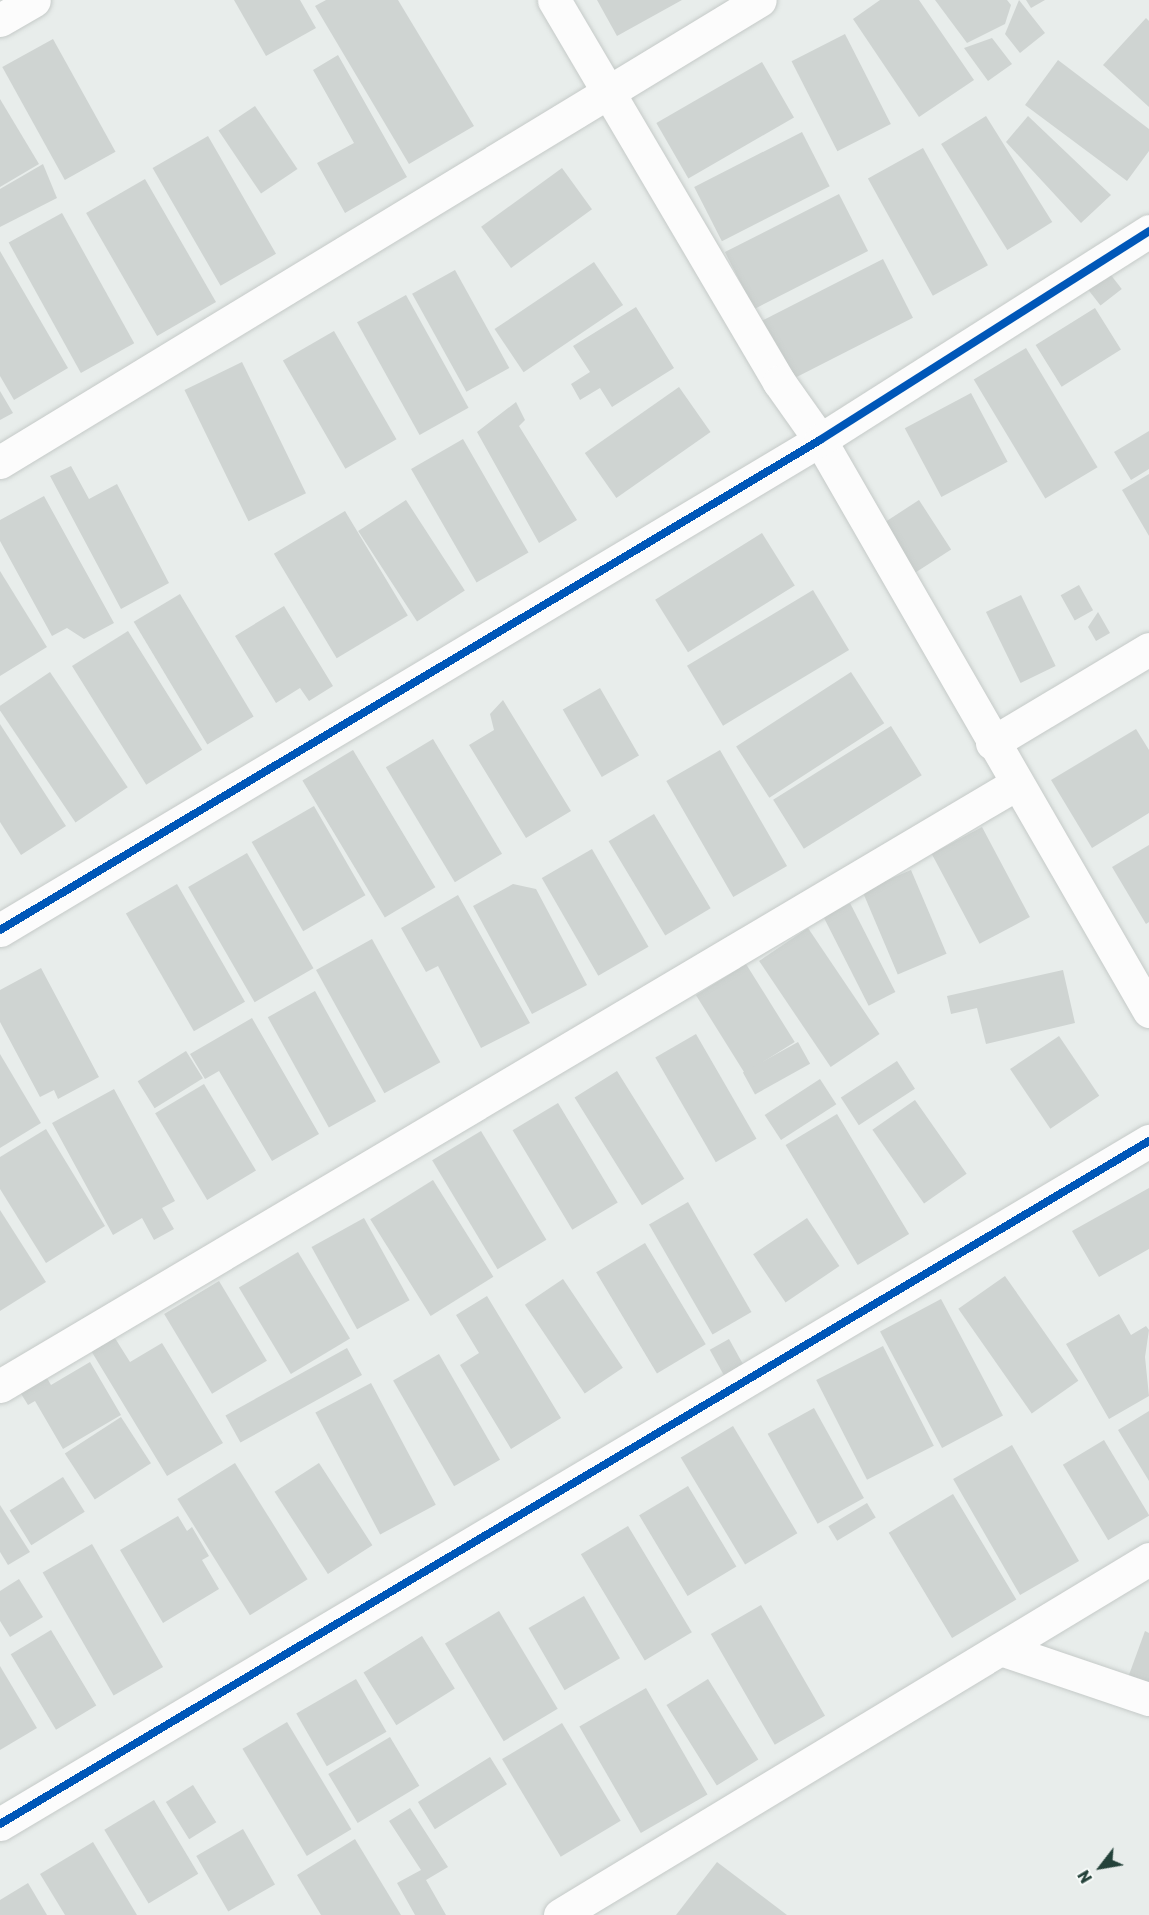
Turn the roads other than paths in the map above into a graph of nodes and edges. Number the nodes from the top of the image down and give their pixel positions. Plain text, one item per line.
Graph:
1 (34, 0) edge
2 (554, 0) edge
3 (760, 0) edge
4 (0, 20) edge
5 (611, 92) junction
6 (1149, 231) edge
7 (820, 440) junction
8 (0, 462) edge
9 (1149, 649) edge
10 (992, 743) junction
11 (1016, 784) junction
12 (0, 930) edge
13 (1149, 1011) edge
14 (1149, 1141) edge
15 (0, 1386) edge
16 (1149, 1559) edge
17 (1001, 1649) junction
18 (1149, 1699) edge
19 (0, 1824) edge
20 (560, 1915) edge

1 - 4 street
2 - 5 street
3 - 5 street
5 - 7 street
5 - 8 street
6 - 7 street
7 - 10 street
7 - 12 street
9 - 10 street
10 - 11 street
11 - 13 street
11 - 15 street
14 - 19 street
16 - 17 street
17 - 18 street
17 - 20 street

